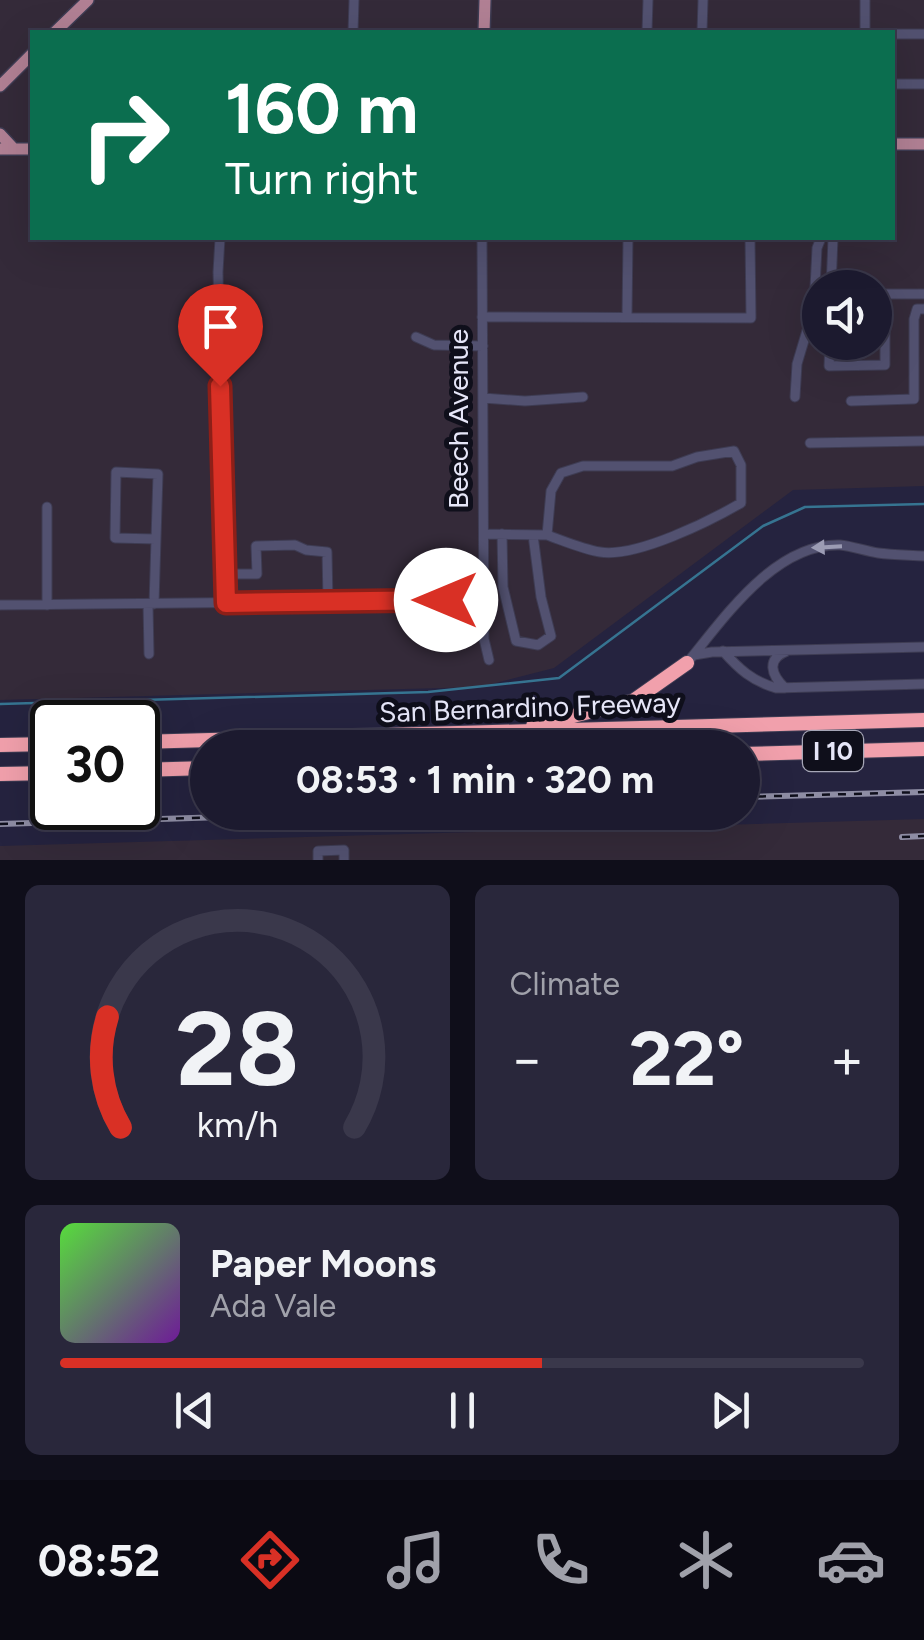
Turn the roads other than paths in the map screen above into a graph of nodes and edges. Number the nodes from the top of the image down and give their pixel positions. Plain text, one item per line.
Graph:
1 (88, 0) edge
2 (354, 0) edge
3 (485, 0) edge
4 (648, 0) edge
5 (703, 0) edge
6 (865, 0) edge
7 (57, 30) edge
8 (353, 30) edge
9 (484, 30) edge
10 (646, 30) edge
11 (702, 30) edge
12 (865, 30) edge
13 (895, 34) edge
14 (924, 34) edge
15 (30, 56) edge
16 (895, 84) edge
17 (924, 84) edge
18 (1, 87) edge
19 (0, 134) edge
20 (895, 144) edge
21 (924, 144) edge
22 (0, 149) edge
23 (14, 149) junction
24 (30, 149) edge
25 (220, 240) edge
26 (482, 240) edge
27 (628, 240) edge
28 (750, 240) edge
29 (820, 240) edge
30 (832, 240) edge
31 (831, 270) edge
32 (892, 294) edge
33 (924, 294) edge
34 (924, 308) edge
35 (482, 317) junction
36 (627, 317) junction
37 (416, 337) dead end
38 (483, 346) junction
39 (830, 360) edge
40 (885, 360) edge
41 (795, 396) dead end
42 (583, 397) dead end
43 (483, 398) junction
44 (851, 401) dead end
45 (924, 441) edge
46 (810, 444) dead end
47 (46, 507) dead end
48 (484, 534) junction
49 (502, 534) junction
50 (533, 535) junction
51 (547, 535) junction
52 (156, 539) junction
53 (924, 556) edge
54 (225, 574) junction
55 (484, 600) junction
56 (328, 602) junction
57 (226, 603) junction
58 (151, 604) junction
59 (0, 605) edge
60 (47, 605) junction
61 (924, 646) edge
62 (790, 650) junction
63 (722, 651) junction
64 (149, 654) dead end
65 (691, 659) junction
66 (489, 660) dead end
67 (924, 684) edge
68 (785, 688) junction
69 (924, 720) edge
70 (516, 730) edge
71 (601, 730) edge
72 (160, 741) edge
73 (190, 741) edge
74 (30, 744) edge
75 (0, 745) edge
76 (924, 749) edge
77 (760, 754) edge
78 (160, 769) edge
79 (190, 769) edge
80 (30, 773) edge
81 (0, 774) edge
82 (318, 860) edge
83 (344, 860) edge

1 - 7 main road
2 - 8 street
3 - 9 main road
4 - 10 street
5 - 11 street
6 - 12 street
13 - 14 street
15 - 18 main road
16 - 17 street
19 - 23 main road
20 - 21 main road
22 - 23 main road
23 - 24 main road
25 - 54 street
26 - 35 street, Beech Avenue
27 - 36 street
28 - 36 street
29 - 41 street
30 - 31 street
32 - 33 street
34 - 44 street
35 - 36 street
35 - 38 street, Beech Avenue
37 - 38 street
38 - 43 street, Beech Avenue
39 - 40 street
42 - 43 street
43 - 48 street, Beech Avenue
45 - 46 street
47 - 60 street
48 - 49 street
48 - 55 street, Beech Avenue
49 - 50 street
49 - 50 street
50 - 51 street
51 - 51 street
52 - 52 street
52 - 58 street
53 -> 65 street
54 - 56 street
54 - 57 street
55 - 56 street
55 - 66 street, Beech Avenue
56 - 57 street
57 - 58 street
58 - 60 street
58 - 64 street
59 - 60 street
61 - 62 street
62 - 63 street
62 - 68 street
63 - 65 street
63 - 68 street
65 - 70 highway
67 - 68 street
69 - 71 highway, San Bernardino Freeway / I 10
72 - 73 highway, San Bernardino Freeway / I 10
74 - 75 highway
76 - 77 highway, I 10
78 - 79 highway
80 - 81 highway
82 - 83 street

